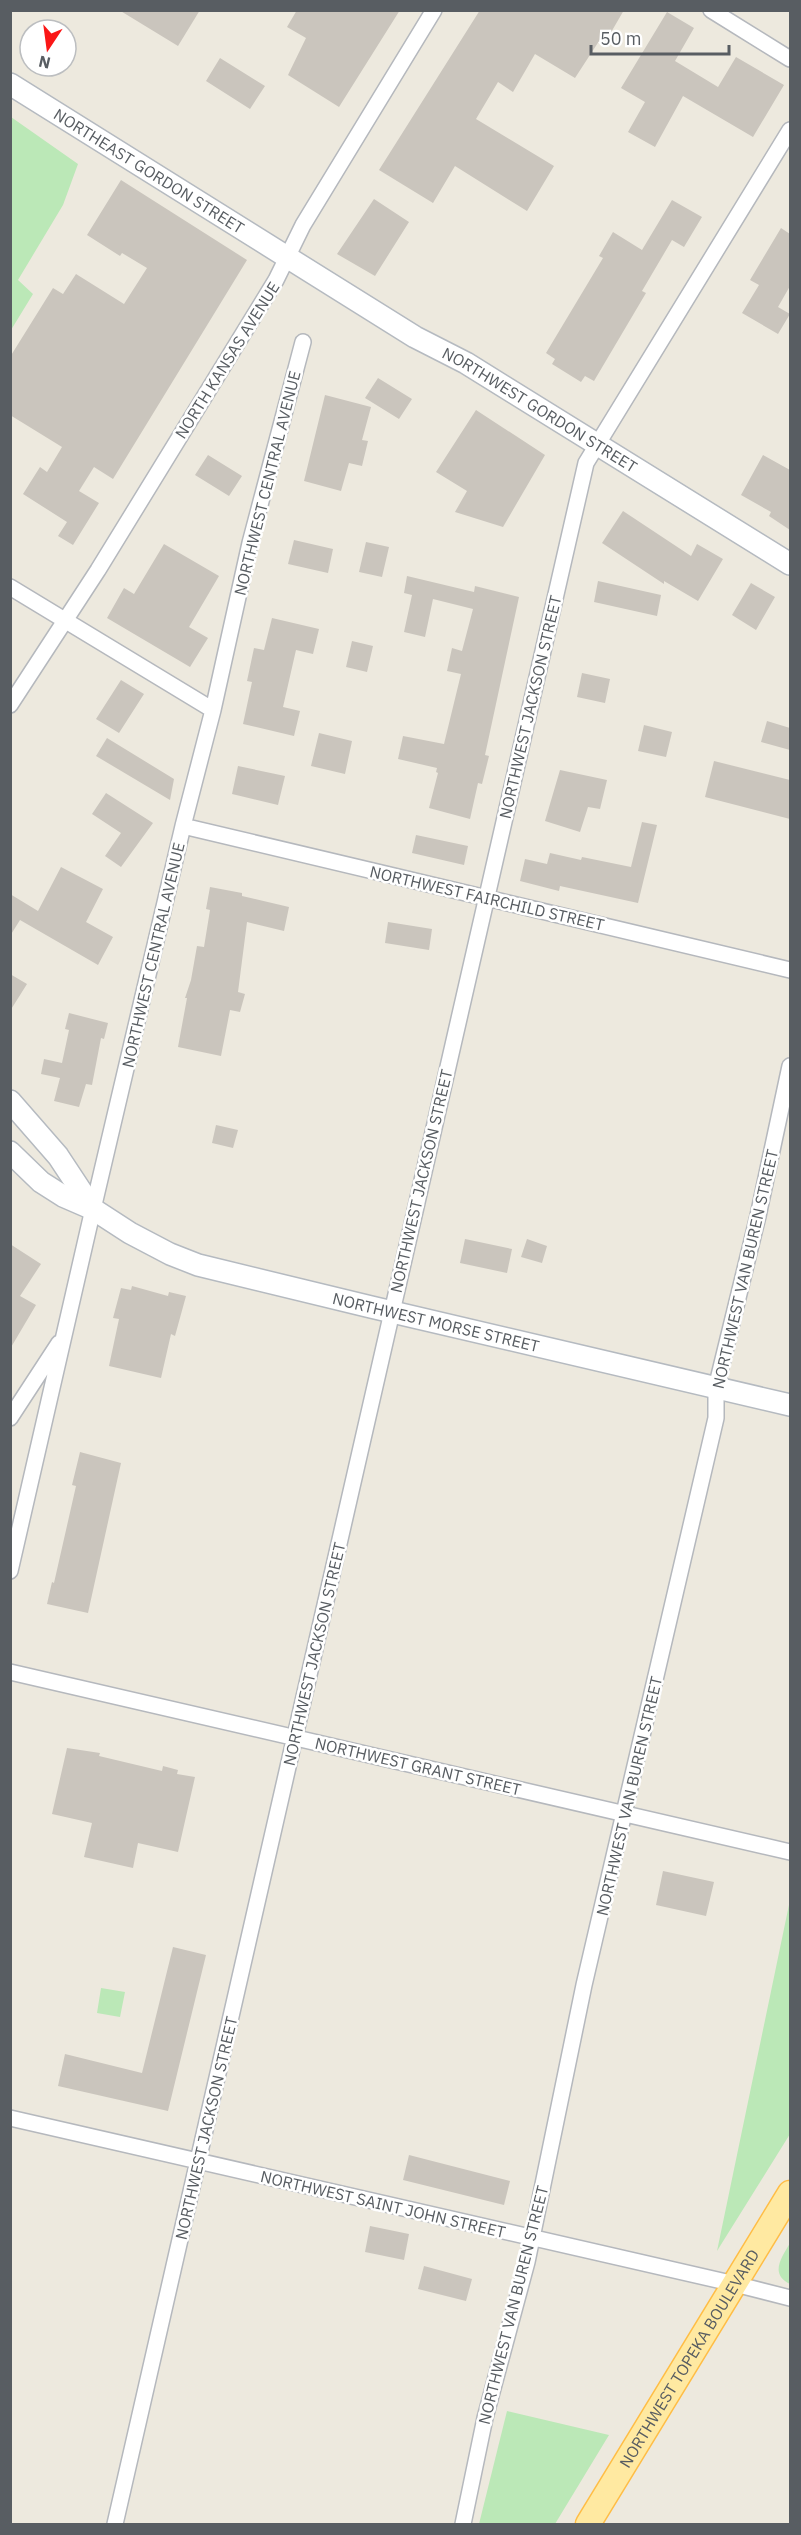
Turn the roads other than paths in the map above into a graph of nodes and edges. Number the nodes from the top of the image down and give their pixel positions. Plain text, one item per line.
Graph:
1 (434, 10) edge
2 (711, 10) edge
3 (790, 59) edge
4 (10, 84) edge
5 (790, 130) edge
6 (288, 258) junction
7 (303, 342) dead end
8 (598, 445) junction
9 (790, 564) edge
10 (10, 588) edge
11 (64, 620) junction
12 (10, 705) edge
13 (213, 710) junction
14 (183, 826) junction
15 (486, 898) junction
16 (790, 970) edge
17 (790, 1066) edge
18 (10, 1101) edge
19 (10, 1152) edge
20 (93, 1209) junction
21 (392, 1311) junction
22 (66, 1333) junction
23 (716, 1388) junction
24 (790, 1405) edge
25 (10, 1418) edge
26 (10, 1571) edge
27 (10, 1672) edge
28 (296, 1737) junction
29 (625, 1813) junction
30 (790, 1852) edge
31 (10, 2118) edge
32 (198, 2162) junction
33 (790, 2193) edge
34 (531, 2238) junction
35 (735, 2284) junction
36 (790, 2298) edge
37 (115, 2524) edge
38 (463, 2524) edge
39 (588, 2524) edge

1 - 6 street, NORTH KANSAS AVENUE
2 - 3 street
4 - 6 main road, NORTHEAST GORDON STREET
5 - 8 street, NORTHWEST JACKSON STREET
6 - 8 main road, NORTHWEST GORDON STREET
6 - 11 street, NORTH KANSAS AVENUE
7 - 13 street, NORTHWEST CENTRAL AVENUE
8 - 9 main road, NORTHWEST GORDON STREET
8 - 15 street, NORTHWEST JACKSON STREET
10 - 11 street
11 - 12 street, NORTH KANSAS AVENUE
11 - 13 street
13 - 14 street, NORTHWEST CENTRAL AVENUE
14 - 15 street, NORTHWEST FAIRCHILD STREET
14 - 20 street, NORTHWEST CENTRAL AVENUE
15 - 16 street, NORTHWEST FAIRCHILD STREET
15 - 21 street, NORTHWEST JACKSON STREET
17 - 23 street, NORTHWEST VAN BUREN STREET
18 - 20 main road, NORTHWEST MORSE STREET
19 - 20 main road, NORTHWEST MORSE STREET
20 - 21 main road, NORTHWEST MORSE STREET
20 - 22 street, NORTHWEST CENTRAL AVENUE
21 - 23 main road, NORTHWEST MORSE STREET
21 - 28 street, NORTHWEST JACKSON STREET
22 - 25 street
22 - 26 street, NORTHWEST CENTRAL AVENUE
23 - 24 main road, NORTHWEST MORSE STREET
23 - 29 street, NORTHWEST VAN BUREN STREET
27 - 28 street, NORTHWEST GRANT STREET
28 - 29 street, NORTHWEST GRANT STREET
28 - 32 street, NORTHWEST JACKSON STREET
29 - 30 street, NORTHWEST GRANT STREET
29 - 34 street, NORTHWEST VAN BUREN STREET
31 - 32 street, NORTHWEST SAINT JOHN STREET
32 - 34 street, NORTHWEST SAINT JOHN STREET
32 - 37 street, NORTHWEST JACKSON STREET
33 - 35 main road, NORTHWEST TOPEKA BOULEVARD
34 - 35 street, NORTHWEST SAINT JOHN STREET
34 - 38 street, NORTHWEST VAN BUREN STREET
35 - 36 street, NORTHWEST SAINT JOHN STREET
35 - 39 main road, NORTHWEST TOPEKA BOULEVARD

